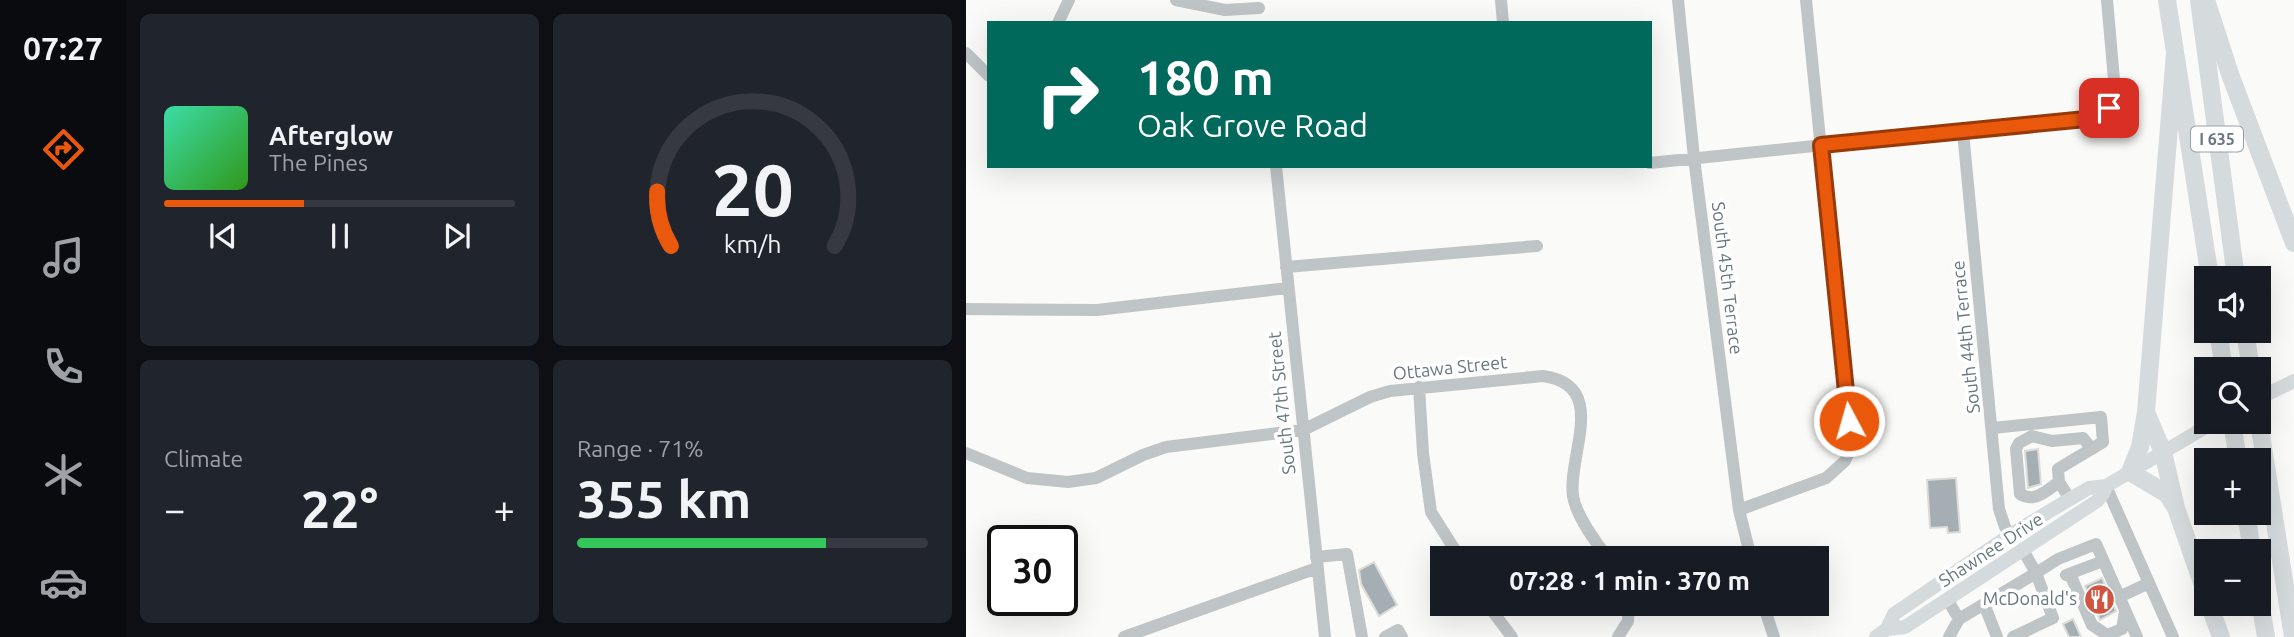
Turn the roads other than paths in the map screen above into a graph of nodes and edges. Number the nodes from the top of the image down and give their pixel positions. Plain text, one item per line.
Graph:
1 (1069, 0) edge
2 (1175, 0) edge
3 (1501, 0) edge
4 (1678, 0) edge
5 (1806, 0) edge
6 (2107, 0) edge
7 (2167, 0) edge
8 (2199, 0) edge
9 (2206, 0) edge
10 (1258, 4) edge
11 (1059, 21) edge
12 (1503, 21) edge
13 (966, 53) edge
14 (2175, 53) junction
15 (987, 74) edge
16 (1963, 132) junction
17 (1821, 145) junction
18 (1694, 158) junction
19 (1652, 163) edge
20 (1276, 168) edge
21 (2294, 243) edge
22 (1537, 246) dead end
23 (2208, 266) edge
24 (2234, 266) edge
25 (1286, 267) junction
26 (1288, 288) junction
27 (966, 309) edge
28 (2294, 381) edge
29 (1419, 387) junction
30 (2271, 392) edge
31 (2146, 412) junction
32 (1993, 428) junction
33 (1303, 430) junction
34 (2194, 434) edge
35 (2261, 434) edge
36 (2092, 449) junction
37 (2163, 452) junction
38 (966, 453) edge
39 (2130, 472) junction
40 (2059, 482) junction
41 (2106, 486) junction
42 (2070, 499) junction
43 (2176, 508) junction
44 (1739, 510) junction
45 (2011, 535) junction
46 (1453, 546) edge
47 (1600, 546) edge
48 (1748, 546) edge
49 (2023, 550) junction
50 (2058, 559) junction
51 (2194, 560) edge
52 (2103, 561) junction
53 (1317, 562) junction
54 (2036, 573) junction
55 (2068, 574) junction
56 (2149, 583) junction
57 (1937, 585) junction
58 (2119, 597) junction
59 (1947, 599) junction
60 (1984, 604) junction
61 (2125, 611) junction
62 (1496, 616) edge
63 (1767, 616) edge
64 (2213, 616) edge
65 (2262, 616) edge
66 (1959, 619) junction
67 (1881, 633) edge
68 (1124, 637) edge
69 (1325, 637) edge
70 (1362, 637) edge
71 (1385, 637) edge
72 (1402, 637) edge
73 (1512, 637) edge
74 (1774, 637) edge
75 (1949, 637) edge
76 (1997, 637) edge
77 (2013, 637) edge
78 (2091, 637) edge
79 (2137, 637) edge
80 (2173, 637) edge
81 (2221, 637) edge
82 (2266, 637) edge
83 (2293, 637) edge

1 - 11 street
2 - 10 street
3 - 12 street
4 - 18 street, South 45th Terrace
5 - 17 street
6 - 16 street
7 - 14 highway, I 635
8 - 24 highway, I 635
9 - 21 highway
13 - 15 street
14 - 23 highway, I 635
14 - 31 highway
16 - 17 street
16 - 32 street, South 44th Terrace
17 - 18 street
17 - 44 street
18 - 19 street
18 - 44 street, South 45th Terrace
20 - 25 street, South 47th Street
22 - 25 street
25 - 26 street, South 47th Street
26 - 27 street
26 - 33 street, South 47th Street
28 - 30 main road
29 - 33 street, Ottawa Street
29 - 46 street
29 - 47 street, Ottawa Street
31 - 37 highway
31 - 39 highway
32 - 36 street
32 - 45 street, South 44th Terrace
33 - 38 street, Ottawa Street
33 - 53 street, South 47th Street
34 - 37 main road, Shawnee Drive
35 - 83 highway
36 - 40 street
36 - 40 street
37 - 39 main road, Shawnee Drive
37 - 43 highway
39 - 41 main road, Shawnee Drive
39 - 43 highway
40 - 42 street
41 - 42 main road, Shawnee Drive
41 - 49 main road, Shawnee Drive
41 - 56 street
42 - 45 main road, Shawnee Drive
43 - 51 highway
44 - 48 street, South 45th Terrace
45 - 49 main road
45 - 57 main road, Shawnee Drive
49 - 54 street
49 - 59 main road, Shawnee Drive
50 - 52 street
50 - 54 street
50 - 55 street
52 - 55 street
52 - 58 street
53 - 68 street
53 - 69 street, South 47th Street
53 - 70 street
54 - 60 street
54 - 77 street
55 - 61 street
55 - 78 street
56 - 58 street
56 - 80 street
57 - 59 main road
57 - 67 main road, Shawnee Drive
58 - 61 street
59 - 66 street
59 - 67 main road, Shawnee Drive
60 - 66 street
60 - 76 street
61 - 79 street
62 - 73 street
63 - 74 street
64 - 81 highway
65 - 82 highway
66 - 75 street
71 - 72 street

